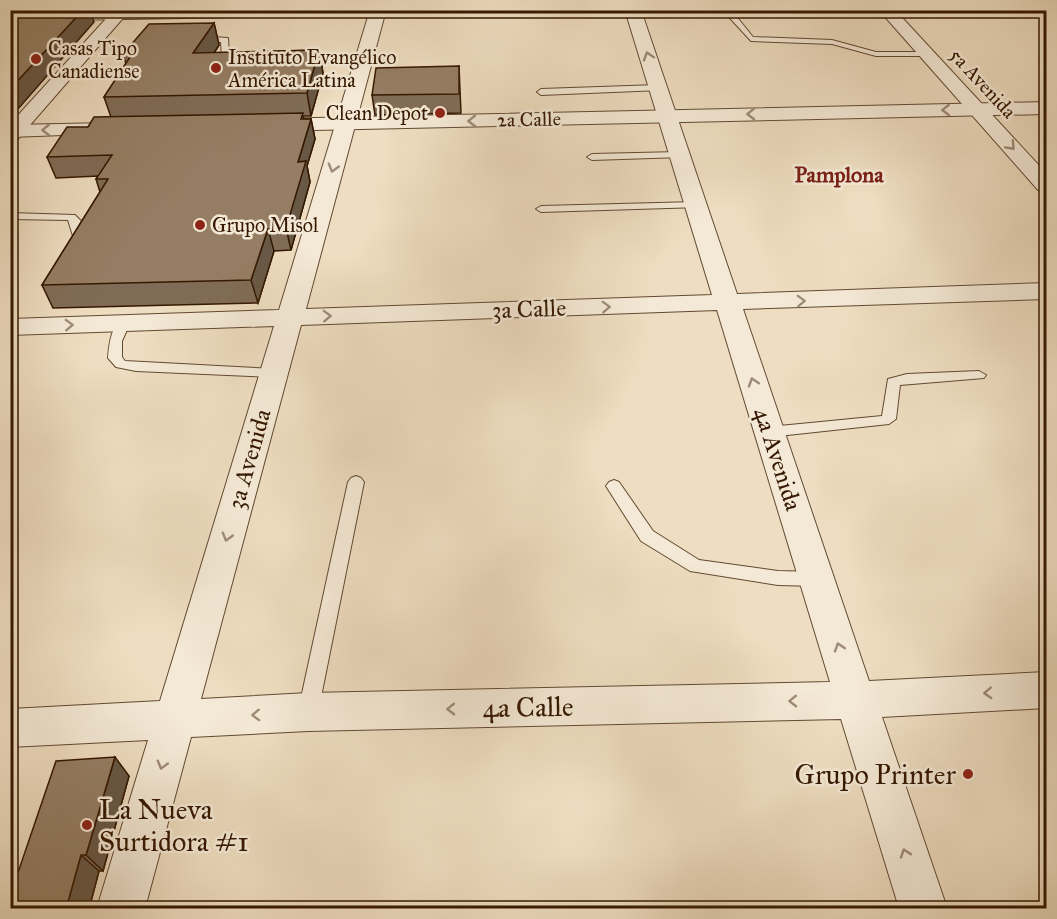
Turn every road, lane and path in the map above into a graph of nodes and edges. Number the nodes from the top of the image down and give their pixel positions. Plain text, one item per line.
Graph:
1 (348, 10) edge
2 (378, 10) edge
3 (633, 10) edge
4 (886, 10) edge
5 (248, 11) edge
6 (121, 12) edge
7 (680, 14) dead end
8 (10, 16) edge
9 (184, 38) edge
10 (926, 54) junction
11 (364, 60) junction
12 (249, 61) edge
13 (294, 61) edge
14 (542, 92) dead end
15 (662, 102) junction
16 (1047, 108) edge
17 (976, 109) junction
18 (346, 124) junction
19 (251, 126) edge
20 (133, 129) edge
21 (12, 133) edge
22 (680, 155) junction
23 (592, 157) dead end
24 (1047, 185) edge
25 (696, 205) junction
26 (541, 209) dead end
27 (10, 216) edge
28 (78, 237) edge
29 (1047, 291) edge
30 (728, 303) junction
31 (290, 317) junction
32 (124, 322) junction
33 (10, 327) edge
34 (274, 373) junction
35 (979, 375) dead end
36 (769, 432) junction
37 (356, 482) dead end
38 (614, 486) dead end
39 (817, 579) junction
40 (1047, 690) edge
41 (856, 700) junction
42 (308, 712) junction
43 (176, 718) junction
44 (10, 728) edge
45 (121, 909) edge
46 (923, 909) edge

1 - 5 street
2 - 11 street, 3a Avenida
15 -> 3 street, 4a Avenida
4 - 10 street, 5a Avenida
5 - 6 street
6 - 8 street
6 - 21 street
7 - 10 lane
9 - 12 lane
10 - 17 street, 5a Avenida
11 - 13 lane
11 - 18 street, 3a Avenida
14 - 15 lane
17 -> 15 street, 2a Calle
15 -> 18 street, 2a Calle
15 - 22 street, 4a Avenida
16 - 17 street, 2a Calle
17 -> 24 street, 5a Avenida
18 - 19 street, 2a Calle
18 -> 31 street, 3a Avenida
20 -> 21 street
22 - 23 lane
22 - 25 street, 4a Avenida
25 - 26 lane
25 - 30 street, 4a Avenida
27 - 28 lane
30 -> 29 street, 3a Calle
31 -> 30 street, 3a Calle
36 -> 30 street, 4a Avenida
31 - 32 street, 3a Calle
31 - 34 street, 3a Avenida
33 -> 32 street, 3a Calle
32 - 34 lane
34 -> 43 street, 3a Avenida
35 - 36 lane
36 - 39 street, 4a Avenida
37 - 42 lane
38 - 39 lane
41 -> 39 street, 4a Avenida
40 -> 41 street, 4a Calle
41 -> 42 street, 4a Calle
46 -> 41 street, 4a Avenida
42 -> 43 street, 4a Calle
43 - 44 street, 4a Calle
43 -> 45 street, 3a Avenida

